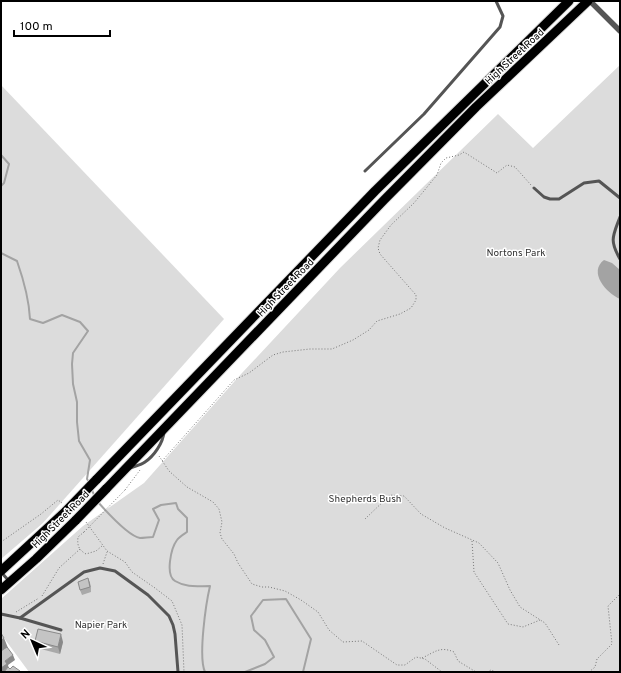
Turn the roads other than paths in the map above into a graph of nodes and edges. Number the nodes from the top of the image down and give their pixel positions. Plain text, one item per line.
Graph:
1 (496, 1) edge
2 (569, 1) edge
3 (589, 1) edge
4 (620, 31) edge
5 (365, 171) dead end
6 (534, 188) road end
7 (375, 192) junction
8 (620, 198) edge
9 (384, 200) junction
10 (620, 217) edge
11 (620, 259) edge
12 (164, 429) junction
13 (124, 470) junction
14 (1, 572) edge
15 (10, 582) junction
16 (1, 590) edge
17 (1, 614) edge
18 (20, 618) junction
19 (61, 630) dead end
20 (178, 672) edge

1 - 5 lane
2 - 7 main road, High Street Road
3 - 4 street
3 - 9 main road, High Street Road
6 - 8 lane
7 - 9 main road
7 - 14 main road, High Street Road, bridge
9 - 12 main road, High Street Road
10 - 11 lane
12 - 13 main road, High Street Road
12 - 13 lane
13 - 15 main road, High Street Road, bridge
14 - 15 lane
15 - 16 main road, High Street Road
17 - 18 lane
18 - 19 lane
18 - 20 lane

